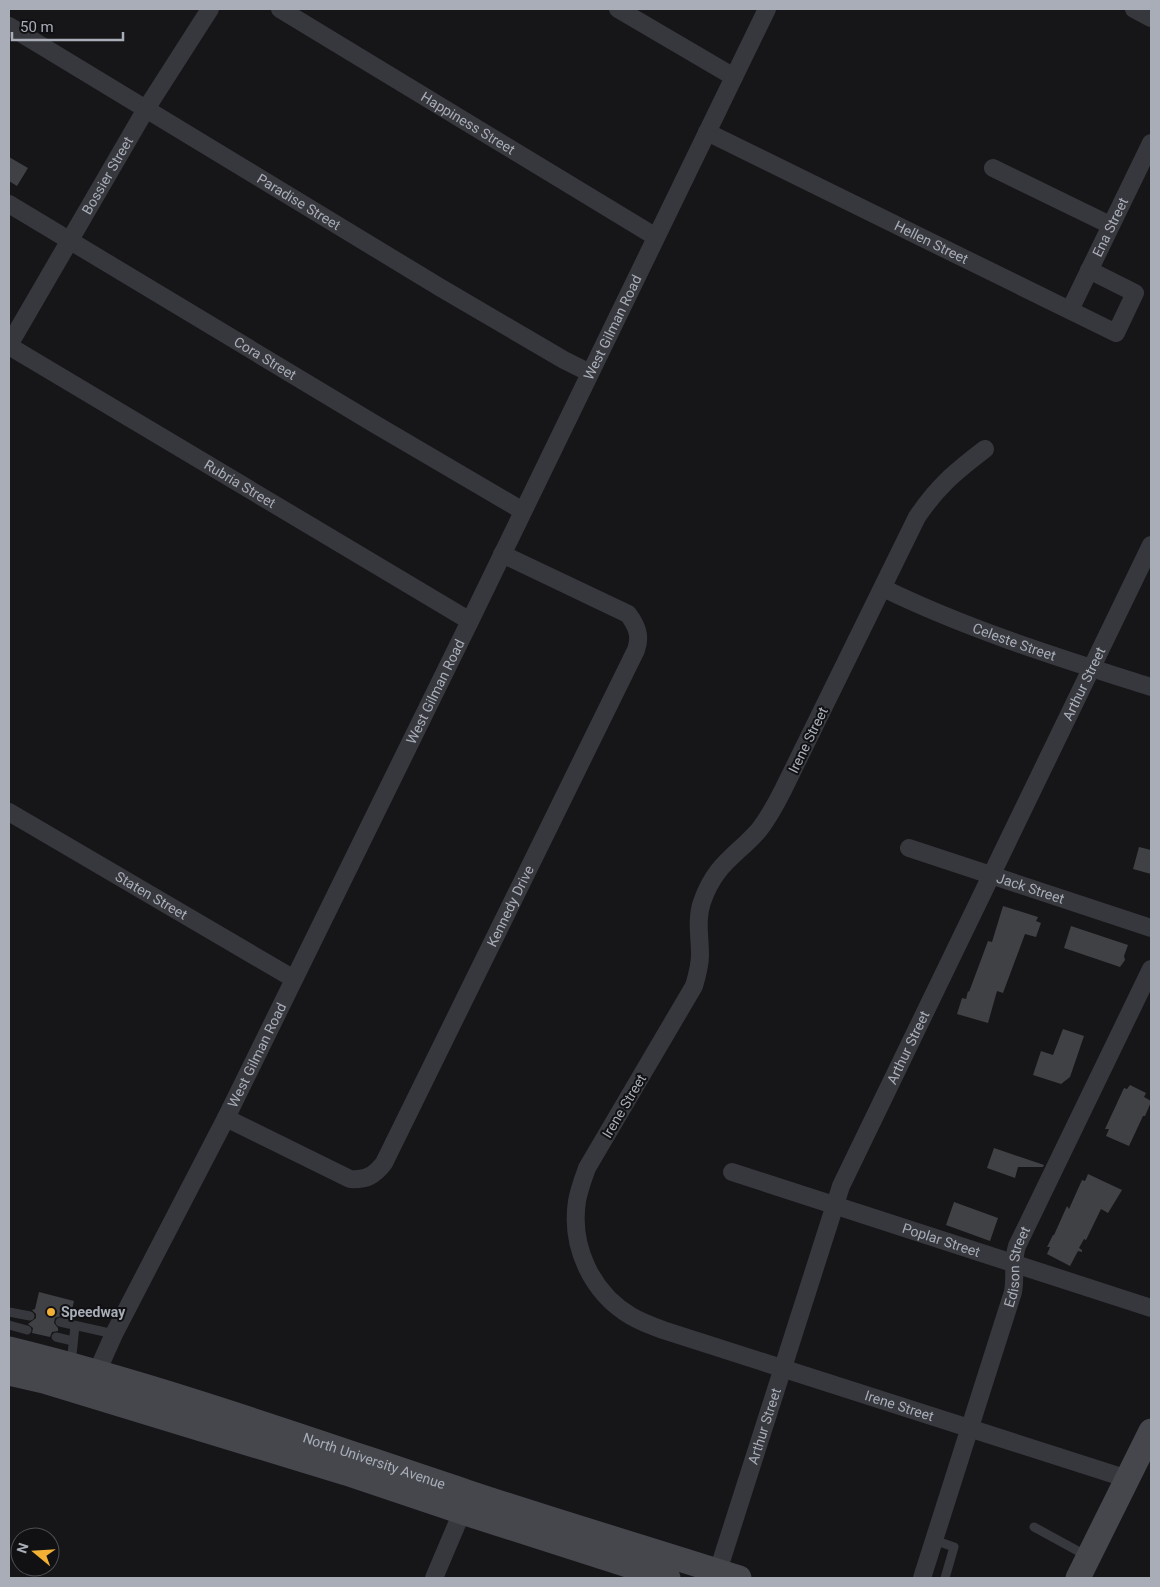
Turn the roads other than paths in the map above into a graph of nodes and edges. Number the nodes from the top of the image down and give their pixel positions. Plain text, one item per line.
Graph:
1 (210, 9) edge
2 (280, 9) edge
3 (618, 9) edge
4 (767, 9) edge
5 (1134, 9) edge
6 (1151, 18) edge
7 (9, 26) edge
8 (734, 77) junction
9 (146, 109) junction
10 (707, 132) junction
11 (1151, 143) edge
12 (993, 168) dead end
13 (9, 204) edge
14 (1110, 225) junction
15 (656, 237) junction
16 (69, 240) junction
17 (1089, 270) junction
18 (1143, 296) edge
19 (1070, 310) junction
20 (9, 345) edge
21 (590, 373) junction
22 (985, 449) dead end
23 (523, 511) junction
24 (1151, 545) edge
25 (502, 554) junction
26 (883, 588) junction
27 (470, 621) junction
28 (1092, 668) junction
29 (1151, 688) edge
30 (9, 812) edge
31 (909, 848) dead end
32 (991, 875) junction
33 (1151, 928) edge
34 (1151, 969) edge
35 (294, 980) junction
36 (226, 1118) junction
37 (732, 1172) dead end
38 (834, 1206) junction
39 (1014, 1264) junction
40 (1151, 1308) edge
41 (9, 1312) edge
42 (30, 1316) dead end
43 (60, 1322) dead end
44 (9, 1325) edge
45 (75, 1326) junction
46 (27, 1330) dead end
47 (114, 1334) junction
48 (56, 1337) dead end
49 (9, 1349) edge
50 (72, 1352) junction
51 (782, 1368) junction
52 (97, 1372) junction
53 (10, 1377) edge
54 (969, 1428) junction
55 (1151, 1431) edge
56 (1128, 1479) junction
57 (462, 1512) junction
58 (1034, 1527) dead end
59 (934, 1540) junction
60 (1084, 1568) edge
61 (728, 1575) edge
62 (434, 1578) edge
63 (668, 1578) edge
64 (922, 1578) edge
65 (945, 1578) edge

1 - 9 street, Bossier Street
2 - 15 street, Happiness Street
3 - 8 street
4 - 8 street, West Gilman Road
5 - 6 street
7 - 9 street, Paradise Street
8 - 10 street, West Gilman Road
9 - 16 street, Bossier Street
9 - 21 street, Paradise Street
10 - 15 street, West Gilman Road
10 - 19 street, Hellen Street
11 - 14 street, Ena Street
12 - 14 street
13 - 16 street, Cora Street
14 - 17 street, Ena Street
15 - 21 street, West Gilman Road
16 - 20 street, Bossier Street
16 - 23 street, Cora Street
17 - 18 street, Hellen Street
17 - 19 street, Ena Street
18 - 19 street, Hellen Street
20 - 27 street, Rubria Street
21 - 23 street, West Gilman Road
22 - 26 street, Irene Street
23 - 25 street, West Gilman Road
24 - 28 street, Arthur Street
25 - 27 street, West Gilman Road
25 - 36 street, Kennedy Drive
26 - 28 street, Celeste Street
26 - 51 street, Irene Street
27 - 35 street, West Gilman Road
28 - 29 street, Celeste Street
28 - 32 street, Arthur Street
30 - 35 street, Staten Street
31 - 32 street, Jack Street
32 - 33 street, Jack Street
32 - 38 street, Arthur Street
34 - 39 street, Edison Street
35 - 36 street, West Gilman Road
36 - 47 street, West Gilman Road
37 - 38 street, Poplar Street
38 - 39 street, Poplar Street
38 - 51 street, Arthur Street
39 - 40 street, Poplar Street
39 - 54 street, Edison Street
41 - 42 lane
43 - 45 lane
44 - 46 lane
45 - 47 lane
45 - 50 lane
47 - 52 street, West Gilman Road
48 - 50 lane
49 - 50 main road, North University Avenue
50 - 52 main road, North University Avenue
51 - 54 street, Irene Street
51 - 61 street, Arthur Street
52 - 61 main road, North University Avenue
53 - 57 main road, North University Avenue
54 - 56 street, Irene Street
54 - 59 street, Edison Street
55 - 56 main road
56 - 60 main road
57 - 62 street
57 - 63 main road, North University Avenue
58 - 60 lane
59 - 64 street, Edison Street
59 - 65 lane

